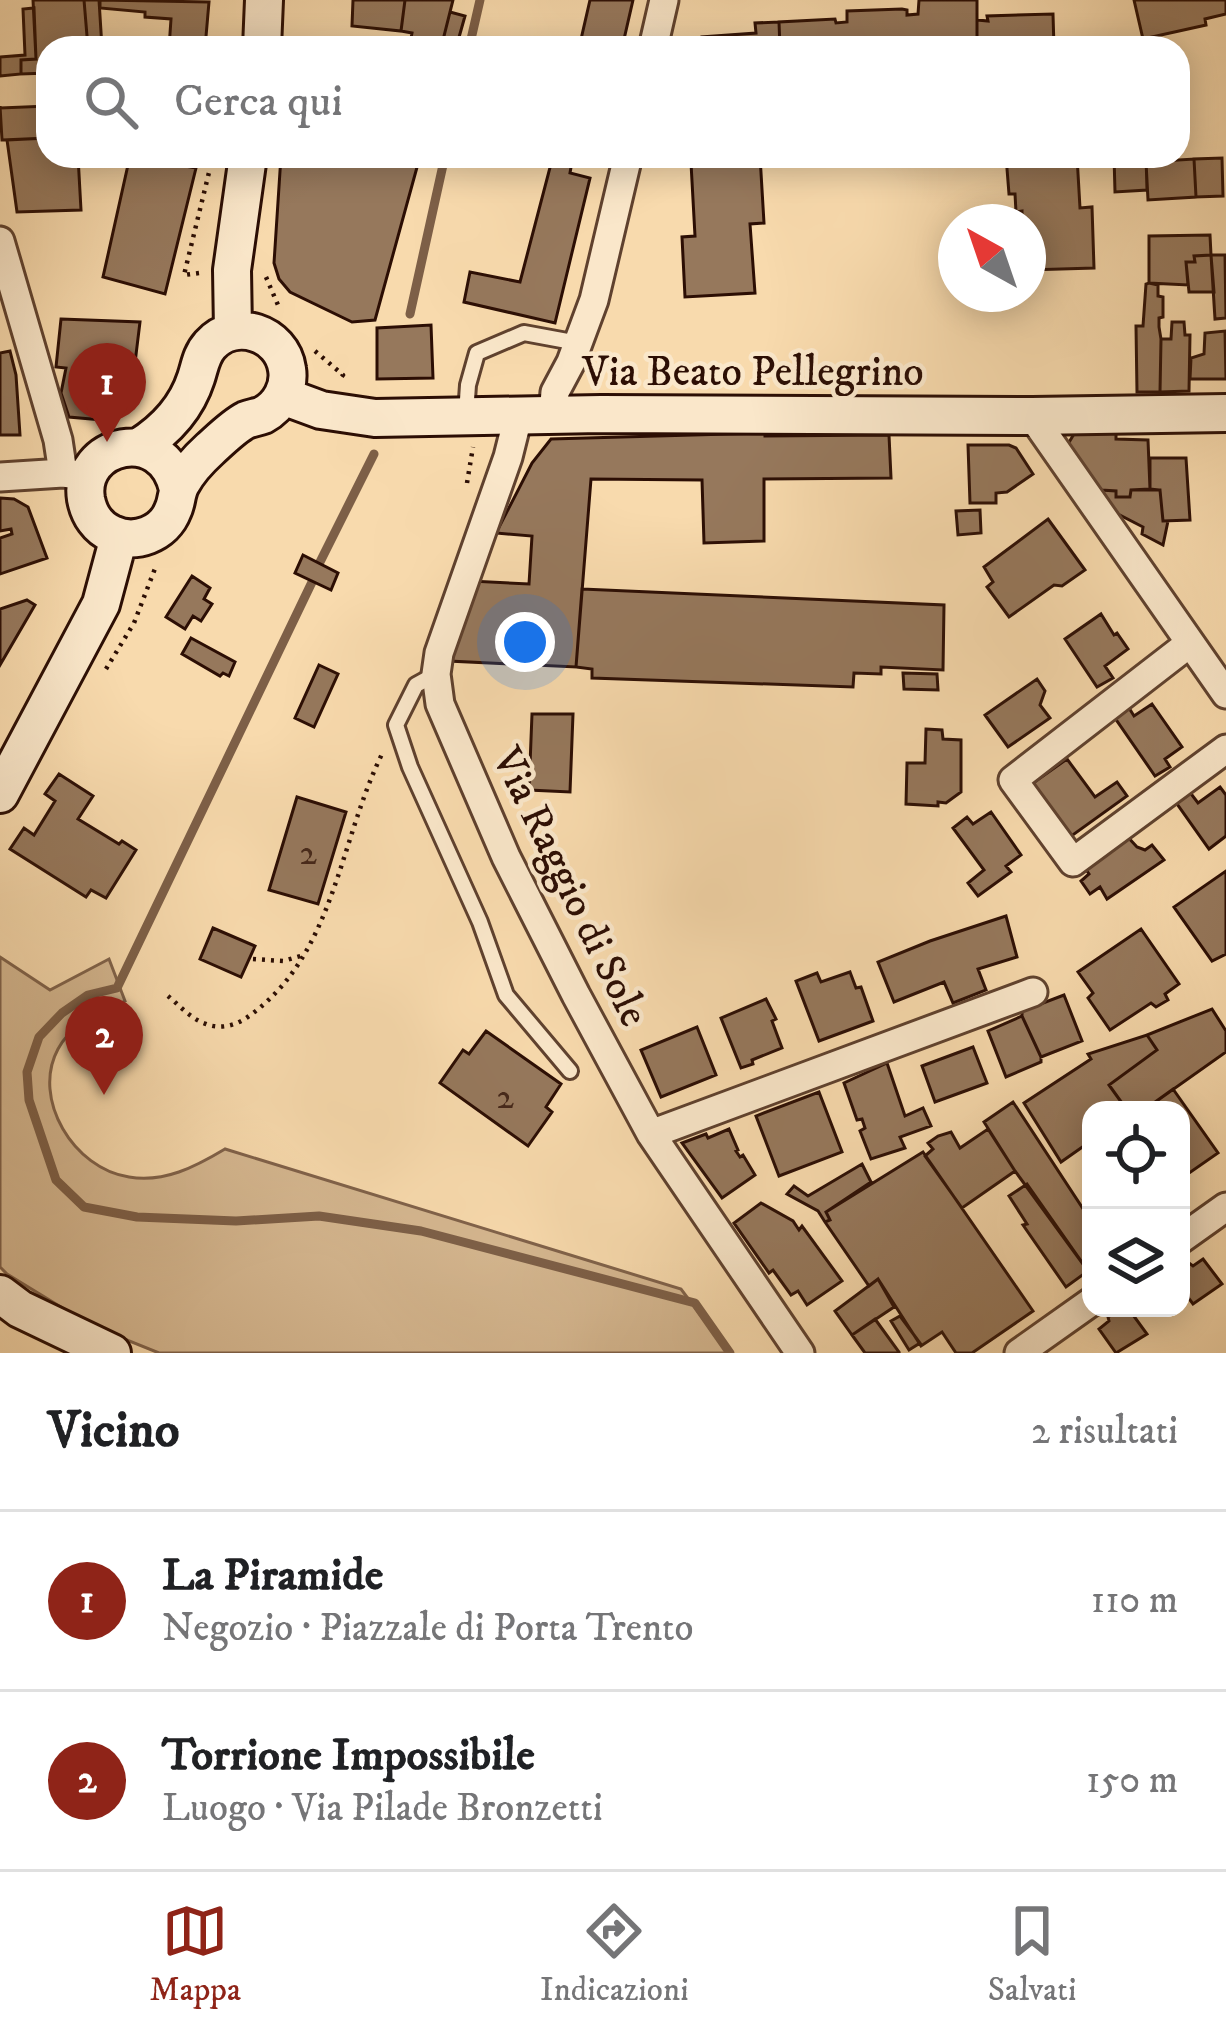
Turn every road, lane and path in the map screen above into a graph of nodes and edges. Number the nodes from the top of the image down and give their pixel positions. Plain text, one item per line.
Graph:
1 (264, 0) edge
2 (664, 0) edge
3 (262, 36) edge
4 (656, 36) edge
5 (210, 168) edge
6 (246, 168) edge
7 (625, 168) edge
8 (0, 241) edge
9 (184, 275) dead end
10 (233, 331) junction
11 (578, 344) junction
12 (198, 375) junction
13 (283, 395) junction
14 (1226, 413) edge
15 (536, 416) junction
16 (1032, 416) junction
17 (465, 418) junction
18 (246, 420) junction
19 (139, 447) junction
20 (76, 475) junction
21 (0, 477) edge
22 (178, 489) junction
23 (119, 537) junction
24 (1190, 644) junction
25 (436, 674) junction
26 (1226, 694) edge
27 (396, 725) junction
28 (1226, 749) edge
29 (5, 778) edge
30 (304, 955) junction
31 (253, 959) dead end
32 (1033, 992) dead end
33 (168, 996) dead end
34 (570, 1071) dead end
35 (651, 1135) junction
36 (1226, 1207) edge
37 (1190, 1233) edge
38 (1082, 1308) edge
39 (7, 1310) edge
40 (112, 1353) edge
41 (800, 1353) edge
42 (1019, 1353) edge

1 - 3 main road
2 - 4 street
5 - 9 path
6 - 10 main road
7 - 11 street, Via Raggio di Sole
8 - 20 street
10 - 12 main road
10 - 13 main road
11 - 15 street, Via Raggio di Sole
11 - 17 lane
12 - 18 main road
12 - 19 main road
13 - 17 main road, Via Beato Pellegrino
13 - 18 main road
14 - 16 main road, Via Beato Pellegrino
15 - 16 main road, Via Beato Pellegrino
15 - 17 main road, Via Beato Pellegrino
15 - 25 street, Via Raggio di Sole
16 - 24 street
18 - 22 main road
19 - 20 main road
19 - 22 main road
20 - 21 street
20 - 23 main road
22 - 23 main road
23 - 29 main road
24 - 26 street
24 - 28 street
25 - 27 lane
25 - 35 street, Via Raggio di Sole
27 - 30 path
27 - 34 lane
30 - 31 path
30 - 33 path
32 - 35 street
35 - 41 street, Via Raggio di Sole
36 - 37 street
38 - 42 street
39 - 40 main road

